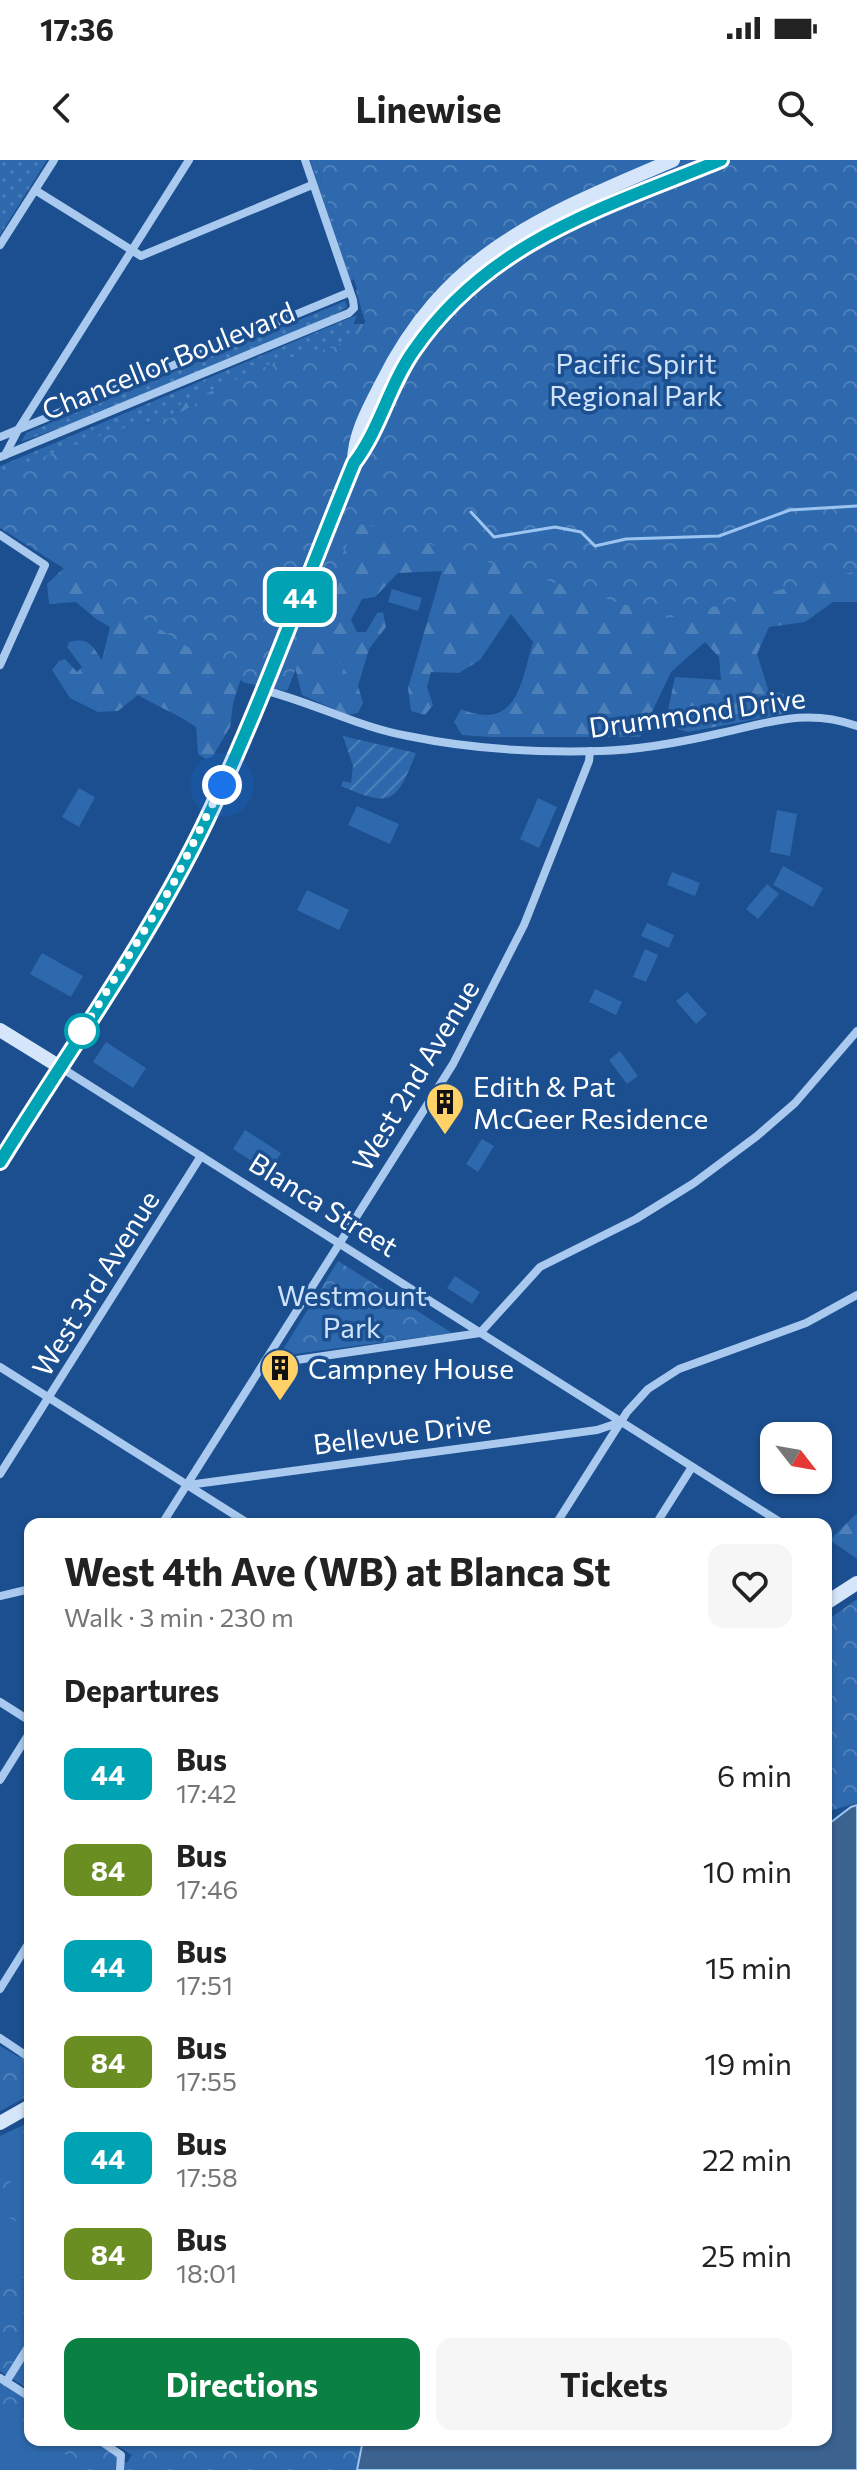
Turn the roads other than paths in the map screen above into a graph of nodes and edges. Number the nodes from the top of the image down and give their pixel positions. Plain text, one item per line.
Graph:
1 (54, 160) edge
2 (189, 160) edge
3 (305, 160) edge
4 (673, 160) edge
5 (721, 160) edge
6 (312, 185) junction
7 (35, 190) junction
8 (0, 245) edge
9 (132, 252) junction
10 (350, 292) junction
11 (18, 430) junction
12 (0, 437) edge
13 (2, 456) edge
14 (354, 463) junction
15 (0, 535) edge
16 (0, 665) edge
17 (263, 690) junction
18 (857, 726) edge
19 (590, 751) junction
20 (0, 1030) edge
21 (857, 1031) edge
22 (60, 1067) junction
23 (201, 1156) junction
24 (0, 1162) edge
25 (339, 1244) junction
26 (857, 1295) edge
27 (480, 1333) junction
28 (268, 1357) junction
29 (0, 1367) edge
30 (48, 1397) junction
31 (621, 1422) junction
32 (692, 1467) junction
33 (0, 1474) edge
34 (188, 1485) junction
35 (166, 1518) edge
36 (240, 1518) edge
37 (560, 1518) edge
38 (660, 1518) edge
39 (773, 1518) edge
40 (857, 1583) edge
41 (24, 1590) edge
42 (0, 1596) edge
43 (832, 1599) edge
44 (0, 1702) edge
45 (24, 1717) edge
46 (24, 1742) edge
47 (0, 1780) edge
48 (24, 1951) edge
49 (0, 1989) edge
50 (0, 2038) edge
51 (24, 2054) edge
52 (24, 2109) edge
53 (0, 2123) edge
54 (24, 2352) edge
55 (3, 2380) edge
56 (24, 2393) edge
57 (108, 2446) edge
58 (120, 2470) edge

1 - 7 street
2 - 9 street
3 - 6 street
4 - 14 main road
5 - 14 main road
6 - 9 street
6 - 10 street
7 - 8 street
7 - 9 street
9 - 11 street
10 - 11 street, Chancellor Boulevard
10 - 13 street, Chancellor Boulevard
11 - 12 street, Chancellor Boulevard
11 - 13 street
14 - 17 main road
15 - 16 street
17 - 19 street, Drummond Drive
17 - 22 main road
18 - 19 street, Drummond Drive
19 - 25 street, West 2nd Avenue
20 - 22 main road, Blanca Street
21 - 27 street
22 - 23 street, Blanca Street
22 - 24 main road
23 - 25 street, Blanca Street
23 - 30 street, West 3rd Avenue
25 - 27 street, Blanca Street
25 - 28 street, West 2nd Avenue
26 - 31 street
27 - 28 street
27 - 31 street, Blanca Street
28 - 34 street, West 2nd Avenue
29 - 30 street
30 - 33 street, West 3rd Avenue
30 - 34 street
31 - 32 street, Blanca Street
31 - 34 street, Bellevue Drive
31 - 37 street
32 - 38 street
32 - 39 street, Blanca Street
34 - 35 street, West 2nd Avenue
34 - 36 street
40 - 43 main road
41 - 42 street
44 - 45 street
46 - 47 street
48 - 49 street
50 - 51 street
52 - 53 main road
54 - 55 street
55 - 56 street
57 - 58 street

